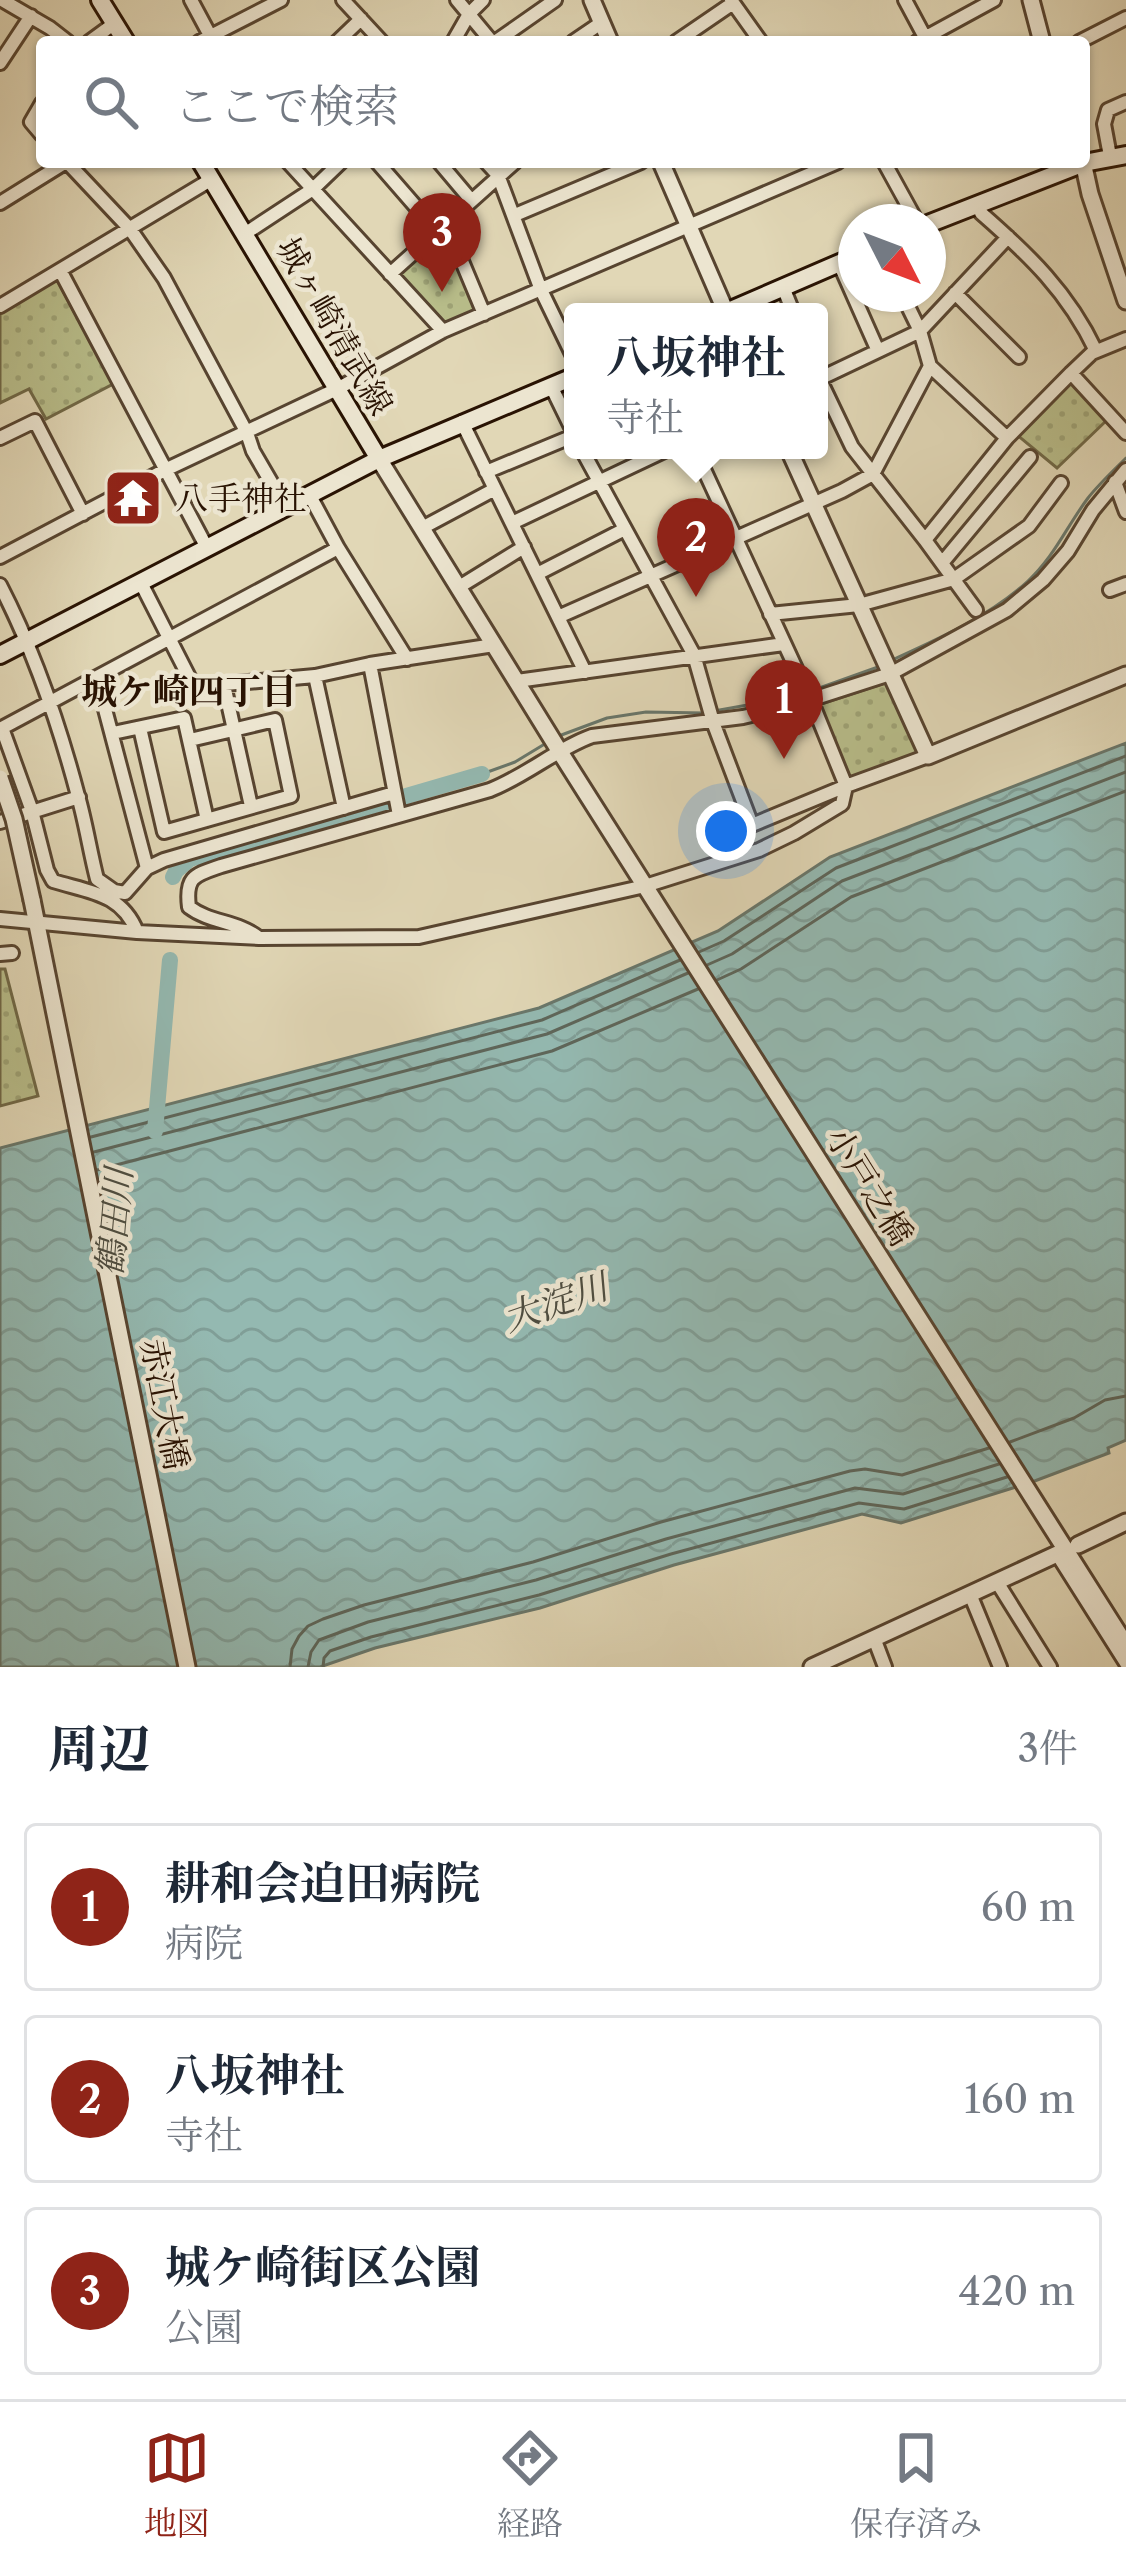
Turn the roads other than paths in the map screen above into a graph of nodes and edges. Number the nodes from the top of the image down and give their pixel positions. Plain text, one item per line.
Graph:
1 (2, 0) edge
2 (100, 0) edge
3 (191, 0) edge
4 (281, 0) edge
5 (343, 0) edge
6 (458, 0) edge
7 (483, 0) edge
8 (555, 0) edge
9 (592, 0) edge
10 (905, 0) edge
11 (994, 0) edge
12 (1031, 0) edge
13 (732, 1) edge
14 (253, 6) edge
15 (470, 14) junction
16 (31, 16) junction
17 (1126, 18) edge
18 (362, 19) junction
19 (115, 23) junction
20 (601, 23) junction
21 (59, 36) edge
22 (97, 36) edge
23 (123, 36) edge
24 (206, 36) edge
25 (213, 36) edge
26 (344, 36) edge
27 (377, 36) edge
28 (457, 36) edge
29 (489, 36) edge
30 (503, 36) edge
31 (582, 36) edge
32 (607, 36) edge
33 (684, 36) edge
34 (757, 36) edge
35 (921, 36) edge
36 (932, 36) edge
37 (1040, 36) edge
38 (1090, 36) edge
39 (0, 63) edge
40 (1126, 102) edge
41 (1118, 155) edge
42 (57, 168) edge
43 (73, 168) edge
44 (205, 168) edge
45 (294, 168) edge
46 (335, 168) edge
47 (382, 168) edge
48 (444, 168) edge
49 (491, 168) edge
50 (508, 168) edge
51 (626, 168) edge
52 (665, 168) edge
53 (824, 168) edge
54 (887, 168) edge
55 (1071, 168) edge
56 (1085, 168) edge
57 (498, 176) junction
58 (212, 179) junction
59 (313, 189) junction
60 (471, 200) junction
61 (0, 203) edge
62 (907, 204) edge
63 (979, 204) junction
64 (515, 215) junction
65 (946, 217) edge
66 (689, 226) junction
67 (441, 227) junction
68 (130, 229) junction
69 (246, 233) junction
70 (1008, 236) junction
71 (838, 264) edge
72 (61, 272) junction
73 (390, 274) junction
74 (783, 287) junction
75 (541, 290) junction
76 (956, 293) junction
77 (1126, 301) edge
78 (722, 303) edge
79 (747, 303) edge
80 (789, 303) edge
81 (0, 306) edge
82 (865, 312) edge
83 (911, 312) edge
84 (484, 314) junction
85 (920, 331) junction
86 (443, 332) junction
87 (564, 337) edge
88 (1126, 339) edge
89 (878, 351) junction
90 (1096, 351) junction
91 (1019, 357) dead end
92 (930, 366) junction
93 (1071, 373) junction
94 (828, 375) edge
95 (564, 381) edge
96 (551, 386) junction
97 (337, 388) junction
98 (828, 397) edge
99 (564, 414) edge
100 (462, 422) junction
101 (247, 433) junction
102 (1126, 433) edge
103 (0, 438) edge
104 (564, 438) edge
105 (1007, 438) junction
106 (1030, 457) dead end
107 (379, 459) junction
108 (586, 459) edge
109 (647, 459) edge
110 (698, 459) edge
111 (793, 459) edge
112 (165, 470) junction
113 (1126, 470) edge
114 (486, 472) junction
115 (873, 474) junction
116 (598, 482) junction
117 (1115, 482) junction
118 (1061, 483) dead end
119 (495, 489) junction
120 (309, 494) junction
121 (814, 504) junction
122 (285, 506) junction
123 (1126, 512) edge
124 (83, 514) junction
125 (512, 523) junction
126 (422, 527) junction
127 (625, 529) junction
128 (735, 539) junction
129 (926, 540) junction
130 (206, 546) junction
131 (338, 548) junction
132 (524, 548) junction
133 (0, 556) edge
134 (942, 563) junction
135 (537, 574) junction
136 (651, 576) junction
137 (954, 579) junction
138 (140, 581) junction
139 (1126, 584) edge
140 (0, 585) edge
141 (459, 587) junction
142 (1110, 590) dead end
143 (859, 605) junction
144 (976, 610) dead end
145 (770, 614) junction
146 (558, 617) junction
147 (170, 639) junction
148 (26, 640) junction
149 (784, 644) junction
150 (494, 645) junction
151 (0, 655) edge
152 (694, 655) junction
153 (406, 659) junction
154 (370, 664) junction
155 (585, 672) junction
156 (890, 674) junction
157 (1126, 675) edge
158 (315, 676) junction
159 (97, 679) junction
160 (517, 681) junction
161 (224, 685) junction
162 (804, 686) dead end
163 (811, 700) junction
164 (49, 704) junction
165 (712, 714) junction
166 (140, 728) junction
167 (236, 730) junction
168 (112, 733) junction
169 (190, 740) junction
170 (560, 752) junction
171 (928, 756) junction
172 (0, 778) edge
173 (846, 786) junction
174 (394, 793) junction
175 (79, 797) junction
176 (251, 806) junction
177 (344, 808) junction
178 (32, 811) junction
179 (399, 815) junction
180 (207, 820) junction
181 (0, 822) edge
182 (147, 868) junction
183 (648, 890) junction
184 (0, 919) edge
185 (35, 921) junction
186 (136, 932) junction
187 (259, 938) junction
188 (1126, 1522) edge
189 (1078, 1545) dead end
190 (1057, 1555) joint
191 (997, 1582) junction
192 (970, 1594) junction
193 (874, 1639) junction
194 (1126, 1645) edge
195 (1126, 1663) edge
196 (187, 1667) edge
197 (812, 1667) edge
198 (885, 1667) edge
199 (1000, 1667) edge
200 (1050, 1667) edge

1 - 16 street
2 - 19 main road
3 - 24 street
4 - 14 street
5 - 18 street
6 - 15 street
7 - 15 street
8 - 30 street
9 - 20 street
10 - 35 street
11 - 36 street
12 - 37 street
13 - 33 street
13 - 34 street
14 - 25 street
15 - 28 street
15 - 29 street
16 - 21 street
16 - 39 street
17 - 38 street
18 - 26 street
18 - 27 street
19 - 22 street
19 - 23 main road
20 - 31 street
20 - 32 street
40 - 41 street
42 - 61 street
43 - 68 street
44 - 58 main road, 城ヶ崎清武線
45 - 59 street
46 - 59 street
47 - 67 street
48 - 60 street
49 - 57 street
50 - 57 street
51 - 64 street
52 - 66 street
53 - 66 street
54 - 62 street
55 - 63 main road
56 - 77 street
57 - 60 street
57 - 64 street
58 - 68 street
58 - 69 main road, 城ヶ崎清武線
59 - 69 street
59 - 73 street
60 - 67 street
63 - 65 main road
63 - 70 street
64 - 75 street
66 - 75 street
66 - 78 street
67 - 73 street
67 - 84 street
68 - 72 street
68 - 101 street
69 - 97 main road, 城ヶ崎清武線
70 - 76 street
70 - 90 street
71 - 74 main road
72 - 81 street
72 - 112 street
73 - 86 street
74 - 79 main road
74 - 80 street
75 - 84 street
75 - 87 street
76 - 85 street
76 - 91 street
82 - 89 street
83 - 85 street
84 - 86 street
85 - 89 street
85 - 92 street
86 - 97 street
88 - 90 street
89 - 94 street
90 - 93 street
92 - 105 street
92 - 115 street
93 - 102 street
93 - 105 street
95 - 96 main road
96 - 99 street
96 - 100 main road
97 - 101 street
97 - 107 main road, 城ヶ崎清武線
98 - 115 street
100 - 107 main road
100 - 114 street
101 - 112 street
101 - 122 street
103 - 124 street
104 - 114 street
105 - 129 street
106 - 134 street
107 - 120 main road
107 - 126 street, 小戸之橋
108 - 116 street
109 - 116 street
110 - 128 street
111 - 121 street
112 - 124 street
112 - 130 street
113 - 117 street
114 - 119 street
115 - 121 street
115 - 129 street
116 - 125 street
116 - 127 street
117 - 123 street
117 - 156 street
118 - 137 street
119 - 125 street
119 - 126 street
120 - 122 main road
120 - 131 street
121 - 128 street
121 - 143 street
122 - 130 main road
124 - 133 street
125 - 132 street
126 - 141 street, 小戸之橋
127 - 135 street
127 - 136 street
128 - 136 street
128 - 145 street
129 - 134 street
130 - 138 main road
131 - 147 street
131 - 153 street
132 - 135 street
132 - 141 street
134 - 137 street
135 - 146 street
136 - 146 street
136 - 152 street
137 - 143 street
137 - 144 street
138 - 147 street
138 - 148 main road
139 - 142 street
140 - 148 street
141 - 150 street, 小戸之橋
143 - 145 street
143 - 156 street
145 - 149 street
146 - 155 street
147 - 159 street
147 - 161 street
148 - 151 main road
148 - 164 street
149 - 152 street
149 - 162 street
150 - 153 street
150 - 160 street, 小戸之橋
152 - 155 street
152 - 165 street
153 - 154 street
154 - 158 street
154 - 174 street
155 - 160 street
156 - 163 street
156 - 171 street
157 - 171 street
158 - 161 street
158 - 177 street
159 - 164 street
159 - 168 street
160 - 170 street, 小戸之橋
161 - 167 street
163 - 165 street
163 - 173 street
164 - 175 street
164 - 178 street
165 - 170 street
165 - 173 street
166 - 168 street
166 - 169 street
166 - 180 street
167 - 169 street
167 - 176 street
167 - 176 street
168 - 182 street
169 - 180 street
170 - 179 street
170 - 183 street, 小戸之橋
171 - 173 street
172 - 185 street, 赤江大橋, bridge
173 - 183 street
174 - 177 street
174 - 179 street
175 - 178 street
175 - 182 street
176 - 180 street
177 - 182 street
178 - 181 street
178 - 186 street
179 - 187 street
183 - 187 street
183 - 194 street, 小戸之橋
184 - 185 street
185 - 186 street
185 - 196 street, 赤江大橋
186 - 187 street
188 - 189 street
190 - 191 street
190 - 195 street
191 - 192 street
191 - 200 street
192 - 193 street
192 - 199 street
193 - 197 street
193 - 198 street

